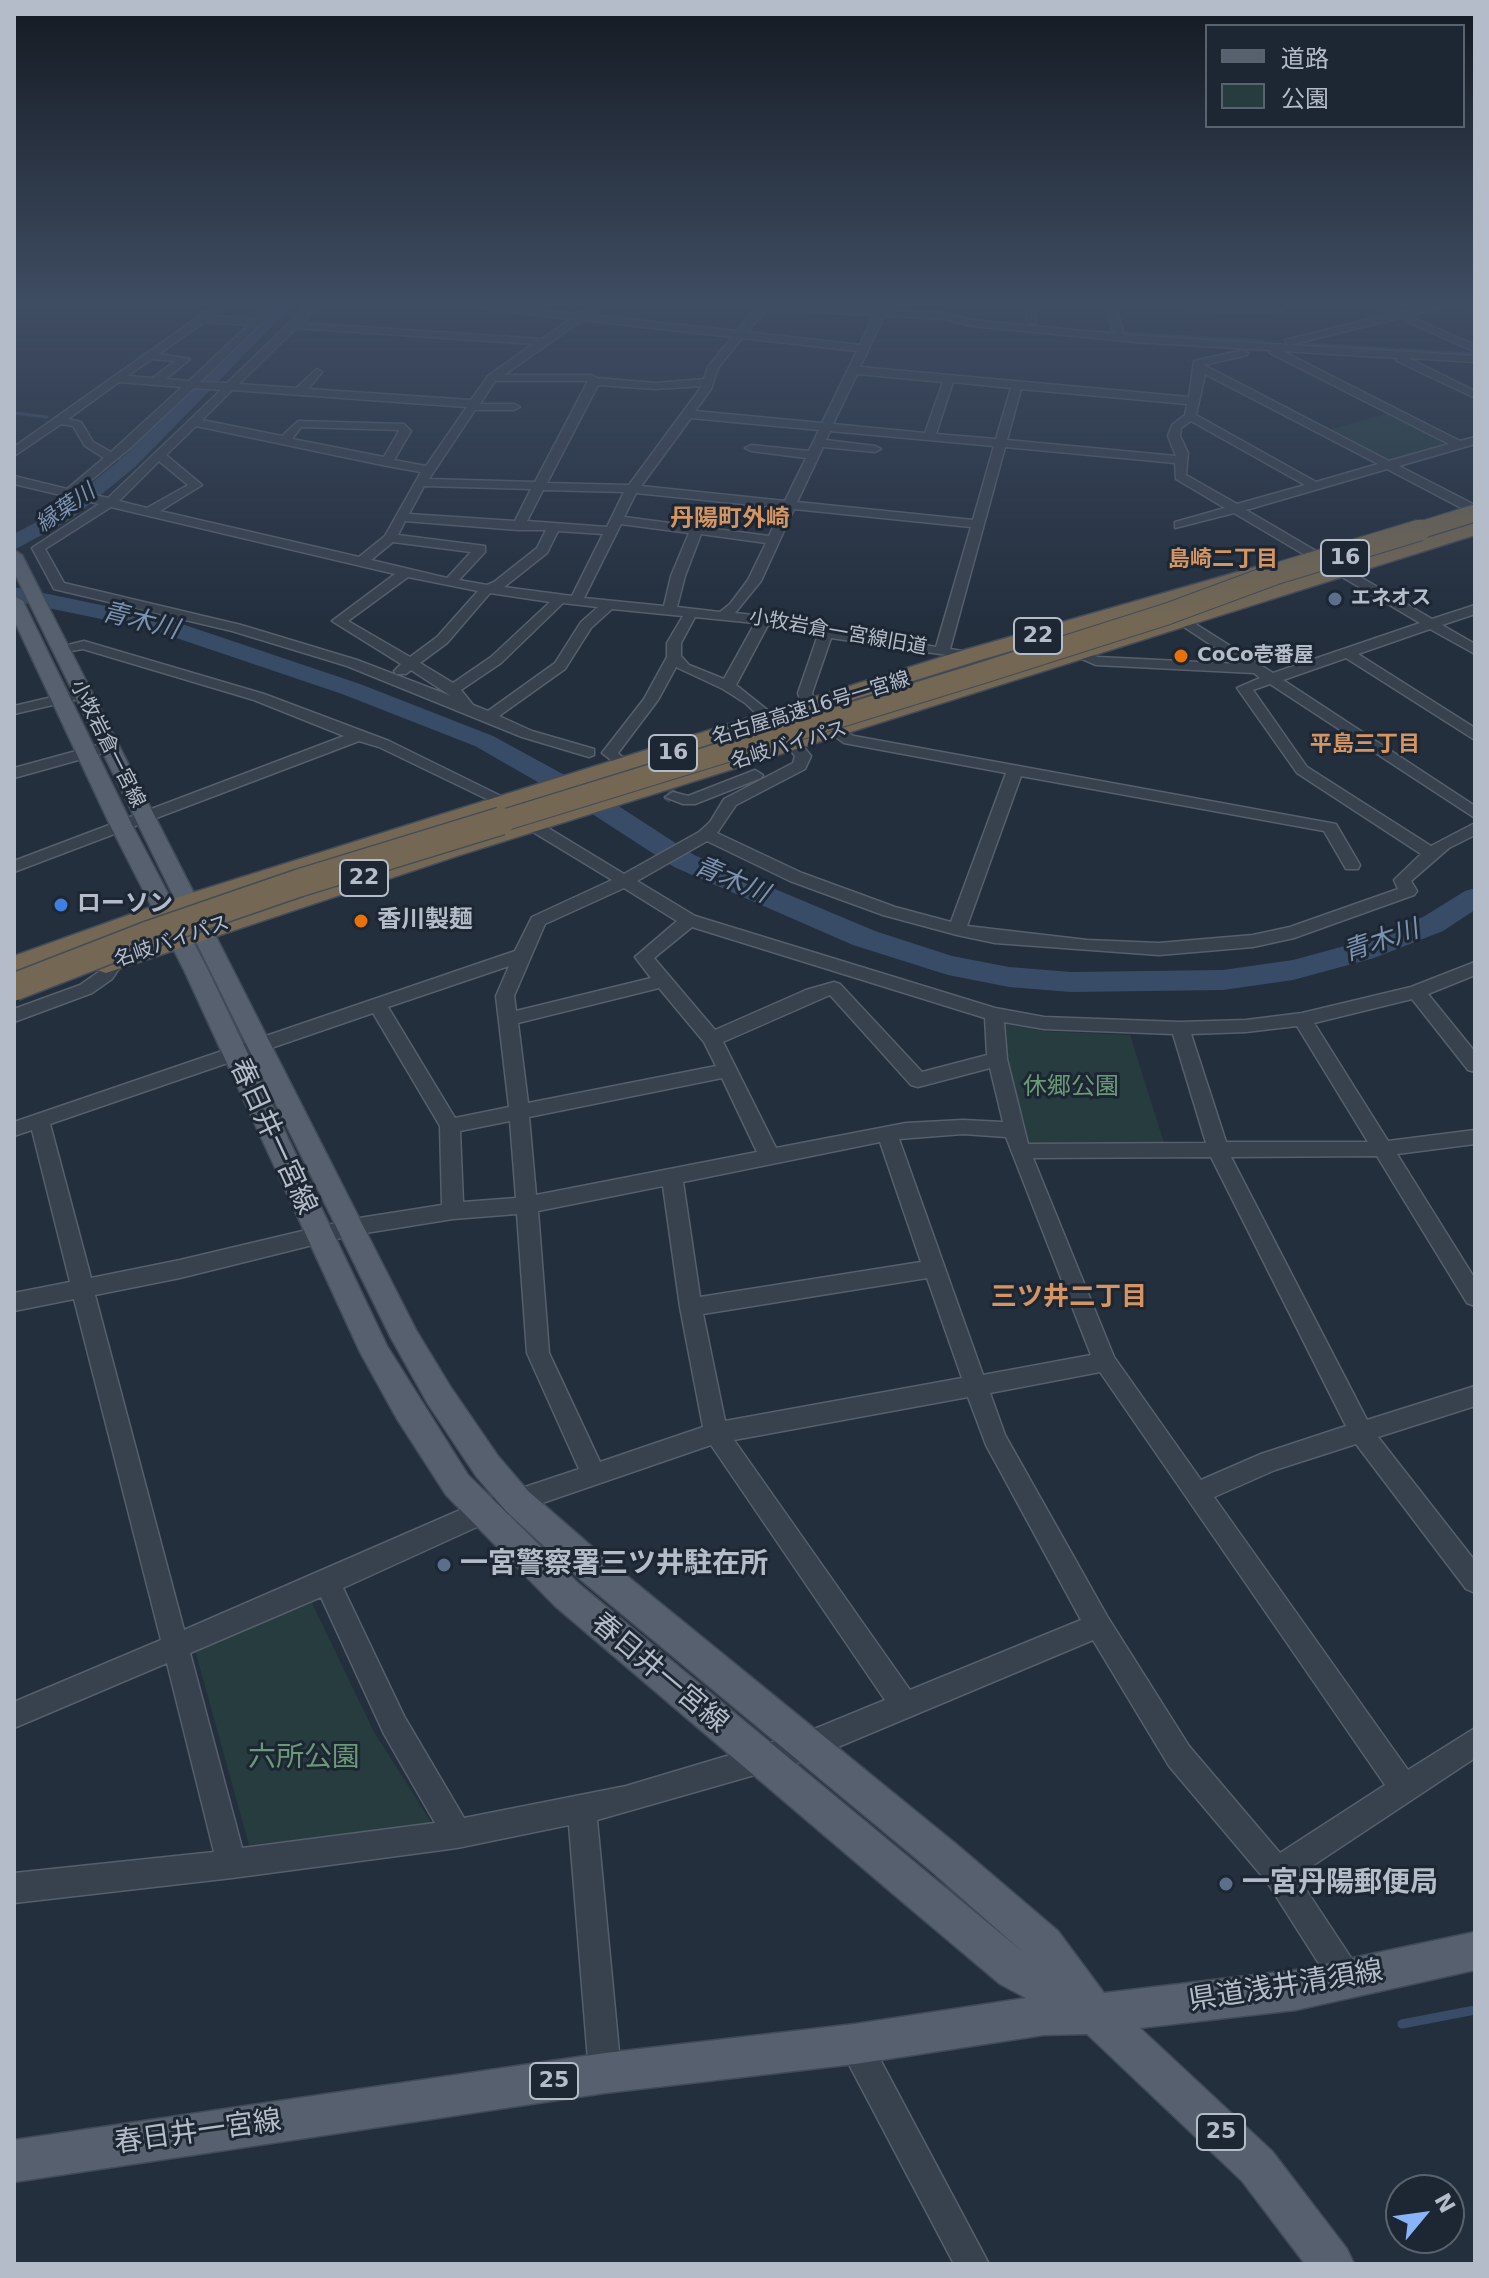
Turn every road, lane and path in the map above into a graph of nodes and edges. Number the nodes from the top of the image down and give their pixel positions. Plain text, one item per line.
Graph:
1 (75, 409) edge
2 (164, 409) edge
3 (208, 409) edge
4 (469, 409) edge
5 (579, 409) edge
6 (691, 409) edge
7 (834, 409) edge
8 (939, 409) edge
9 (1010, 409) edge
10 (1190, 409) edge
11 (1281, 409) edge
12 (1389, 409) edge
13 (688, 414) junction
14 (1190, 416) junction
15 (60, 420) junction
16 (195, 422) junction
17 (353, 425) junction
18 (826, 427) junction
19 (929, 437) junction
20 (285, 440) junction
21 (1475, 440) edge
22 (20, 443) edge
23 (1001, 444) junction
24 (1458, 444) junction
25 (751, 448) dead end
26 (816, 449) junction
27 (875, 449) dead end
28 (336, 451) junction
29 (14, 452) edge
30 (160, 456) junction
31 (112, 458) junction
32 (1181, 460) junction
33 (387, 462) junction
34 (1387, 465) junction
35 (428, 470) junction
36 (14, 480) edge
37 (420, 482) junction
38 (539, 486) junction
39 (1315, 486) junction
40 (633, 489) junction
41 (72, 492) junction
42 (109, 501) junction
43 (790, 504) junction
44 (1236, 509) junction
45 (1474, 510) edge
46 (150, 511) junction
47 (402, 517) junction
48 (977, 524) junction
49 (1179, 525) dead end
50 (518, 526) junction
51 (616, 526) junction
52 (553, 528) junction
53 (1475, 529) edge
54 (697, 530) junction
55 (390, 538) junction
56 (774, 540) junction
57 (14, 555) edge
58 (1315, 556) junction
59 (361, 562) junction
60 (1341, 572) junction
61 (405, 573) junction
62 (450, 583) junction
63 (487, 589) junction
64 (560, 599) junction
65 (14, 601) edge
66 (576, 601) junction
67 (609, 604) junction
68 (1475, 609) edge
69 (670, 610) junction
70 (691, 613) junction
71 (724, 615) junction
72 (764, 620) junction
73 (1186, 622) junction
74 (1429, 624) junction
75 (30, 629) edge
76 (826, 633) junction
77 (59, 649) junction
78 (1475, 650) edge
79 (942, 651) junction
80 (1346, 652) junction
81 (1080, 655) junction
82 (969, 656) junction
83 (674, 657) junction
84 (411, 663) junction
85 (1264, 674) junction
86 (392, 678) junction
87 (728, 686) junction
88 (453, 689) junction
89 (82, 694) junction
90 (60, 699) junction
91 (809, 706) junction
92 (468, 708) junction
93 (14, 710) edge
94 (489, 717) junction
95 (770, 719) junction
96 (837, 732) junction
97 (1475, 735) edge
98 (358, 736) junction
99 (794, 744) junction
100 (109, 747) junction
101 (86, 754) junction
102 (602, 761) junction
103 (1015, 771) junction
104 (14, 773) edge
105 (773, 779) junction
106 (673, 797) tunnel mouth
107 (511, 799) junction
108 (1475, 813) edge
109 (144, 816) junction
110 (543, 823) junction
111 (121, 825) junction
112 (1475, 828) edge
113 (706, 835) junction
114 (1432, 854) junction
115 (1352, 865) dead end
116 (14, 867) edge
117 (629, 878) junction
118 (689, 920) junction
119 (184, 921) junction
120 (957, 929) junction
121 (72, 944) junction
122 (522, 955) junction
123 (14, 957) edge
124 (116, 960) junction
125 (14, 968) edge
126 (1475, 968) edge
127 (666, 980) junction
128 (14, 987) edge
129 (1416, 992) junction
130 (14, 998) edge
131 (378, 1006) junction
132 (994, 1014) junction
133 (14, 1016) edge
134 (1302, 1019) junction
135 (506, 1020) junction
136 (1180, 1028) junction
137 (712, 1039) junction
138 (246, 1048) junction
139 (997, 1059) junction
140 (1475, 1065) edge
141 (725, 1071) junction
142 (518, 1112) junction
143 (39, 1120) junction
144 (450, 1126) junction
145 (14, 1129) edge
146 (887, 1134) junction
147 (1475, 1137) edge
148 (1017, 1140) junction
149 (1381, 1149) junction
150 (1219, 1153) junction
151 (770, 1157) junction
152 (672, 1177) junction
153 (526, 1205) junction
154 (453, 1211) junction
155 (353, 1227) junction
156 (319, 1236) junction
157 (934, 1268) junction
158 (84, 1287) junction
159 (1475, 1297) edge
160 (14, 1302) edge
161 (691, 1307) junction
162 (1105, 1362) junction
163 (974, 1386) junction
164 (1475, 1396) edge
165 (716, 1433) junction
166 (1362, 1434) junction
167 (593, 1473) junction
168 (1199, 1492) junction
169 (517, 1501) junction
170 (483, 1512) junction
171 (1475, 1581) edge
172 (327, 1582) junction
173 (1098, 1625) junction
174 (177, 1646) junction
175 (904, 1705) junction
176 (14, 1715) edge
177 (1475, 1742) edge
178 (807, 1746) junction
179 (761, 1760) junction
180 (1403, 1787) junction
181 (582, 1809) junction
182 (457, 1834) junction
183 (232, 1864) junction
184 (1277, 1872) junction
185 (14, 1888) edge
186 (1475, 1951) edge
187 (1348, 1981) junction
188 (1095, 2014) junction
189 (855, 2044) junction
190 (605, 2073) junction
191 (14, 2161) edge
192 (972, 2264) edge
193 (1332, 2264) edge

1 - 15 street
2 - 31 street
3 - 16 street
4 - 35 street
5 - 38 street
6 - 13 street
7 - 18 street, 小牧岩倉一宮線旧道
8 - 19 street
9 - 23 street
10 - 14 street
11 - 34 street
12 - 24 street
13 - 18 street
13 - 40 street
14 - 32 street
14 - 39 street
15 - 22 street
15 - 31 street
16 - 20 street
16 - 30 street
17 - 20 street
17 - 28 street
17 - 33 street
18 - 19 street
18 - 26 street, 小牧岩倉一宮線旧道
19 - 23 street
20 - 28 street
21 - 24 street
22 - 29 street
23 - 32 street
23 - 48 street
24 - 34 street
25 - 26 street
26 - 27 street
26 - 43 street, 小牧岩倉一宮線旧道
28 - 33 street
30 - 42 street
30 - 46 street
31 - 41 street
32 - 44 street
33 - 35 street
34 - 39 street
34 - 45 street
35 - 37 street
36 - 41 street
37 - 38 street
37 - 47 street
38 - 40 street
38 - 50 street
39 - 44 street
40 - 43 street
40 - 51 street
41 - 42 street
42 - 46 street
42 - 86 street
43 - 48 street
43 - 56 street, 小牧岩倉一宮線旧道
44 - 49 street
44 - 58 street
45 - 58 highway, 名岐バイパス / 22
45 - 125 highway, 名古屋高速16号一宮線 / 16
45 - 128 highway, 名古屋高速16号一宮線 / 16, bridge
46 - 59 street
47 - 50 street
47 - 55 street
48 - 79 street
50 - 52 street
51 - 52 street
51 - 54 street
51 - 66 street
52 - 63 street
53 - 60 highway, 名岐バイパス / 22
54 - 56 street
54 - 69 street
55 - 59 street
55 - 62 street
56 - 71 street, 小牧岩倉一宮線旧道
57 - 75 main road, 小牧岩倉一宮線
58 - 60 street
58 - 82 highway, 名岐バイパス / 22
59 - 61 street
60 - 73 highway, 名岐バイパス / 22
60 - 74 street
61 - 62 street
61 - 84 street
62 - 63 street
63 - 64 street
63 - 84 street
64 - 66 street
64 - 88 street
65 - 75 main road, 小牧岩倉一宮線
66 - 67 street
67 - 69 street
67 - 94 street
68 - 74 street
69 - 70 street
70 - 71 street
70 - 83 street
71 - 72 street, 小牧岩倉一宮線旧道
72 - 76 street, 小牧岩倉一宮線旧道
72 - 87 street
73 - 81 highway, 名岐バイパス / 22
73 - 85 street
74 - 78 street
74 - 80 street
75 - 77 main road, 小牧岩倉一宮線
75 - 90 main road, 小牧岩倉一宮線
76 - 79 street, 小牧岩倉一宮線旧道
76 - 91 street
77 - 89 main road, 小牧岩倉一宮線
77 - 98 street
79 - 82 street, 小牧岩倉一宮線旧道
80 - 85 street
80 - 97 street
81 - 85 street
81 - 96 highway, 名岐バイパス / 22
82 - 91 highway, 名岐バイパス / 22
83 - 87 street
83 - 102 street
84 - 86 street
84 - 88 street
85 - 108 street
85 - 114 street
86 - 92 street
87 - 95 street
88 - 92 street
89 - 90 street
89 - 100 main road, 小牧岩倉一宮線
90 - 93 street
90 - 101 main road, 小牧岩倉一宮線
91 - 95 highway, 名岐バイパス / 22
92 - 94 street
94 - 102 street
95 - 102 highway, 名岐バイパス / 22
96 - 99 highway, 名岐バイパス / 22
96 - 103 street
98 - 107 street
98 - 109 street
99 - 105 street
99 - 110 highway, 名岐バイパス / 22
100 - 101 street
100 - 109 main road, 小牧岩倉一宮線
101 - 104 street
101 - 111 main road, 小牧岩倉一宮線
102 - 107 highway, 名岐バイパス / 22
103 - 115 street
103 - 120 street
105 - 106 street
105 - 113 street
107 - 119 highway, 名岐バイパス / 22
109 - 111 street
109 - 119 main road, 小牧岩倉一宮線
110 - 117 street
110 - 119 highway, 名岐バイパス / 22
111 - 116 street
111 - 119 main road, 小牧岩倉一宮線
112 - 114 street
113 - 117 street
113 - 120 street
114 - 120 street
117 - 118 street
117 - 122 street
118 - 127 street
118 - 132 street
119 - 121 highway, 名岐バイパス / 22
119 - 124 highway, 名岐バイパス / 22
119 - 138 main road, 春日井一宮線 / 25
121 - 123 street
121 - 125 highway, 名岐バイパス / 22
122 - 131 street
122 - 135 street
124 - 130 highway, 名岐バイパス / 22
124 - 133 street
126 - 129 street
127 - 135 street
127 - 137 street
129 - 134 street
129 - 140 street
131 - 138 street
131 - 144 street
132 - 136 street
132 - 139 street
134 - 136 street
134 - 149 street
135 - 142 street
136 - 150 street
137 - 139 street
137 - 141 street
138 - 143 street
138 - 155 main road, 春日井一宮線 / 25
138 - 156 main road, 春日井一宮線 / 25
139 - 148 street
141 - 142 street
141 - 151 street
142 - 144 street
142 - 153 street
143 - 145 street
143 - 158 street
144 - 154 street
146 - 148 street
146 - 151 street
146 - 157 street
147 - 149 street
148 - 150 street
148 - 162 street
149 - 150 street
149 - 159 street
150 - 166 street
151 - 152 street
152 - 153 street
152 - 161 street
153 - 154 street
153 - 167 street
154 - 155 street
155 - 156 street
155 - 169 main road, 春日井一宮線 / 25
156 - 158 street
156 - 170 main road, 春日井一宮線 / 25
157 - 161 street
157 - 163 street
158 - 160 street
158 - 174 street
161 - 165 street
162 - 163 street
162 - 168 street
163 - 165 street
163 - 173 street
164 - 166 street
165 - 167 street
165 - 175 street
166 - 168 street
166 - 171 street
167 - 169 street
168 - 180 street
169 - 170 street
169 - 178 main road, 春日井一宮線 / 25
170 - 172 street
170 - 179 main road, 春日井一宮線 / 25
172 - 174 street
172 - 182 street
173 - 175 street
173 - 184 street
174 - 176 street
174 - 183 street
175 - 178 street
177 - 180 street
178 - 179 street
178 - 188 main road, 春日井一宮線 / 25
179 - 181 street
179 - 188 main road, 春日井一宮線 / 25
180 - 184 street
181 - 182 street
181 - 190 street
182 - 183 street
183 - 185 street
184 - 187 street
186 - 187 main road, 県道浅井清須線
187 - 188 main road, 県道浅井清須線
188 - 189 main road, 春日井一宮線 / 25
188 - 193 main road, 春日井一宮線 / 25
189 - 190 main road, 春日井一宮線 / 25
189 - 192 street
190 - 191 main road, 春日井一宮線 / 25

